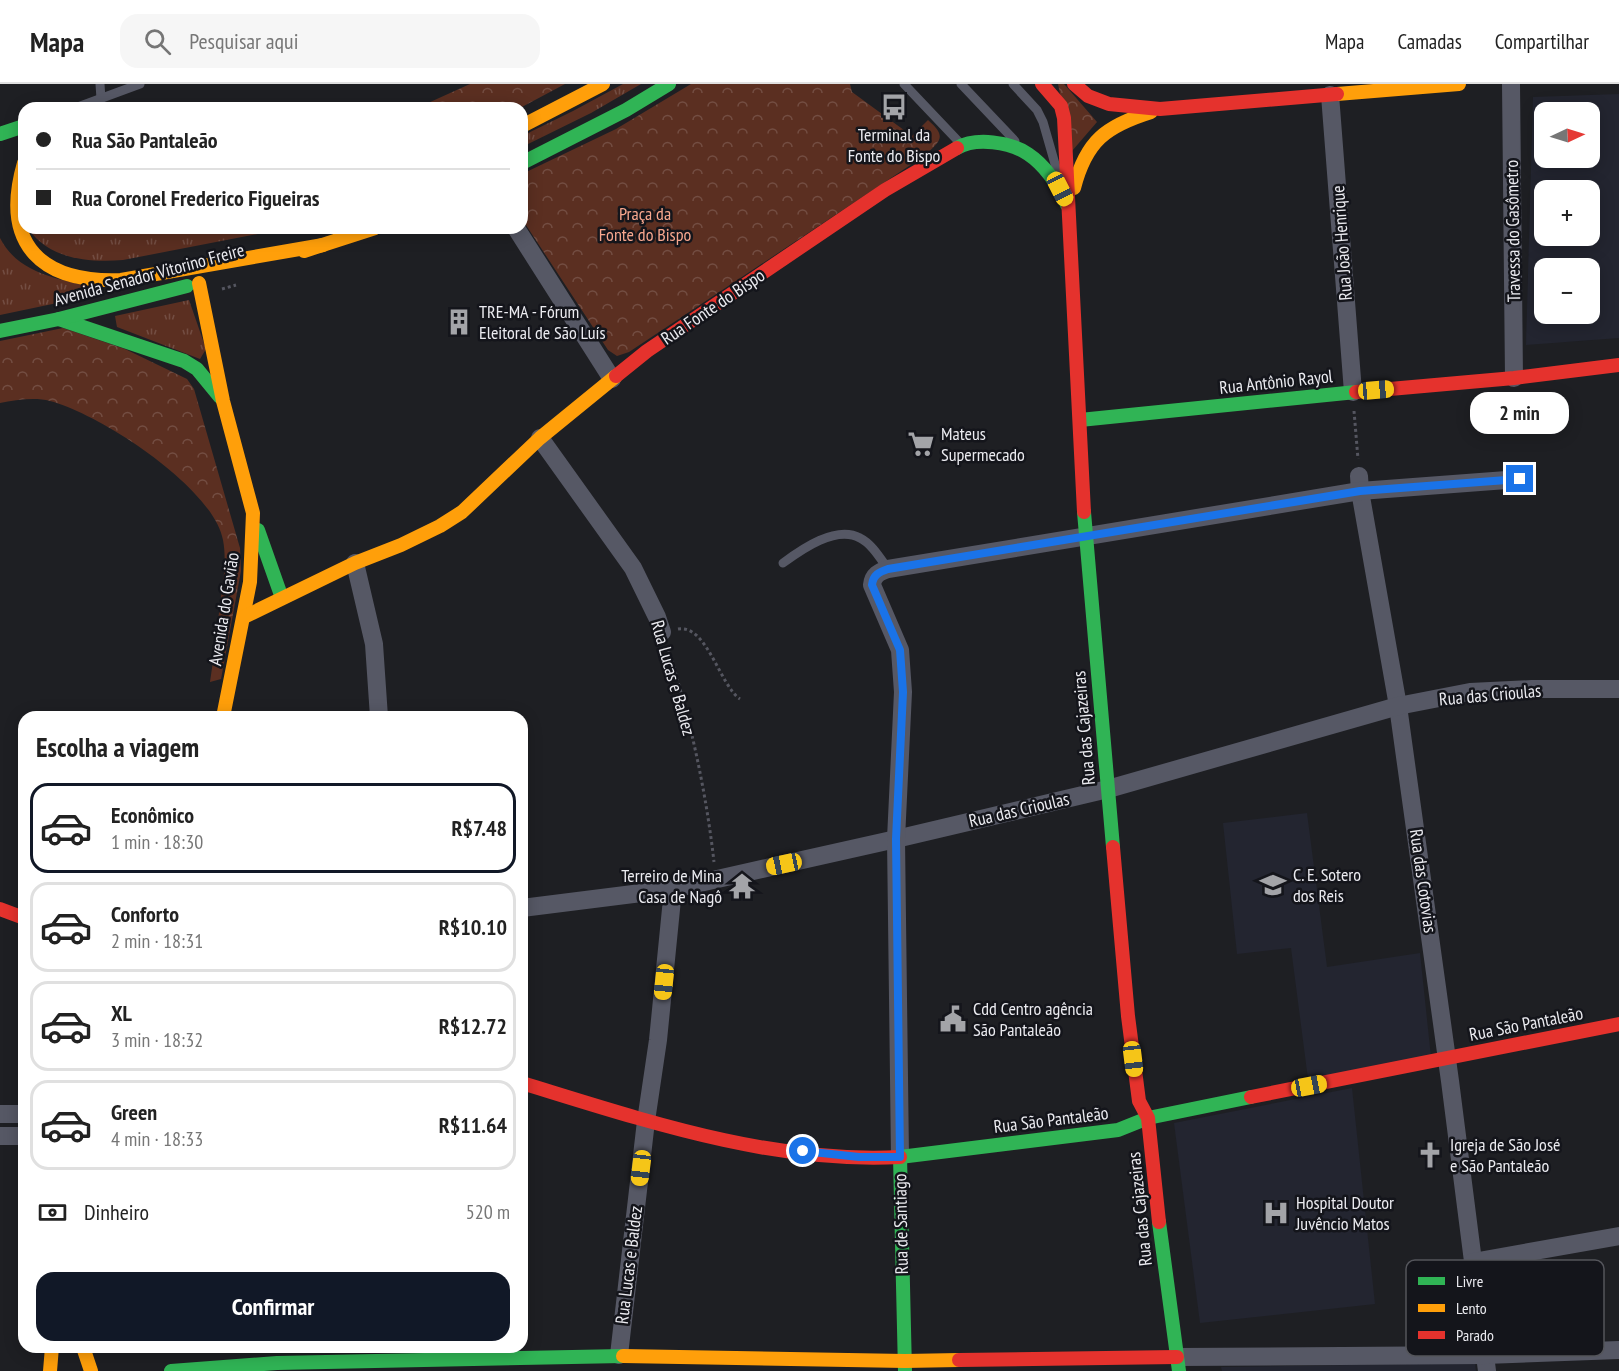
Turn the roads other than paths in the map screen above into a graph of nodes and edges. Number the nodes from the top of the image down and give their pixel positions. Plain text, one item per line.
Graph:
1 (100, 84) edge
2 (140, 84) edge
3 (603, 84) edge
4 (669, 84) edge
5 (904, 84) edge
6 (961, 84) edge
7 (1013, 84) edge
8 (1042, 84) edge
9 (1074, 84) edge
10 (1452, 84) edge
11 (1459, 84) edge
12 (1511, 84) edge
13 (1330, 95) junction
14 (101, 99) junction
15 (92, 102) edge
16 (1160, 109) junction
17 (528, 123) edge
18 (18, 128) edge
19 (0, 135) edge
20 (962, 145) junction
21 (1027, 153) junction
22 (528, 160) edge
23 (18, 173) edge
24 (1065, 200) junction
25 (1071, 221) junction
26 (357, 234) edge
27 (520, 234) edge
28 (323, 245) junction
29 (199, 283) junction
30 (59, 319) junction
31 (0, 331) edge
32 (1619, 365) edge
33 (1514, 378) junction
34 (612, 380) junction
35 (1353, 392) junction
36 (223, 401) junction
37 (1080, 420) junction
38 (540, 438) junction
39 (1520, 479) dead end
40 (1360, 484) junction
41 (253, 513) junction
42 (1085, 537) junction
43 (355, 563) junction
44 (783, 563) dead end
45 (888, 569) junction
46 (282, 598) junction
47 (244, 617) junction
48 (662, 632) road end
49 (1619, 689) edge
50 (1398, 706) junction
51 (225, 711) edge
52 (379, 711) edge
53 (1108, 789) junction
54 (896, 839) junction
55 (673, 888) junction
56 (528, 907) edge
57 (0, 909) edge
58 (18, 916) edge
59 (1619, 1024) edge
60 (1447, 1058) junction
61 (528, 1085) edge
62 (0, 1114) edge
63 (18, 1114) edge
64 (1148, 1118) junction
65 (646, 1121) junction
66 (0, 1136) edge
67 (18, 1136) edge
68 (900, 1157) junction
69 (1619, 1236) edge
70 (1473, 1260) edge
71 (1484, 1260) edge
72 (1619, 1350) edge
73 (1604, 1351) edge
74 (52, 1353) edge
75 (85, 1353) edge
76 (619, 1355) junction
77 (1558, 1356) edge
78 (278, 1360) edge
79 (587, 1363) edge
80 (1486, 1363) edge
81 (1178, 1364) edge
82 (904, 1366) edge
83 (50, 1371) edge
84 (91, 1371) edge
85 (171, 1371) edge

1 - 14 lane
2 - 14 lane
3 - 17 street
4 - 22 street
5 - 20 lane
6 - 21 lane
7 - 24 lane
8 - 25 street, Rua das Cajazeiras
9 - 16 street
10 - 11 street
10 - 13 street
12 - 33 street, Travessa do Gasômetro
13 - 16 street
13 - 35 street, Rua João Henrique
14 - 15 lane
16 - 25 street
18 - 19 street
20 - 21 street, Rua Fonte do Bispo
20 - 34 street, Rua Fonte do Bispo
21 - 24 street, Rua Fonte do Bispo
23 - 28 street
24 - 25 street, Rua Fonte do Bispo
25 - 37 street, Rua das Cajazeiras
26 - 28 street, Avenida Senador Vitorino Freire
27 - 34 street
28 - 29 street, Avenida Senador Vitorino Freire
29 - 30 street, Avenida Senador Vitorino Freire
29 - 36 street, Avenida do Gavião
30 - 31 street, Avenida Senador Vitorino Freire
30 - 36 street, Avenida do Gavião
32 - 33 street, Rua Antônio Rayol
33 - 35 street, Rua Antônio Rayol
34 - 38 street, Rua Fonte do Bispo
35 - 37 street, Rua Antônio Rayol
36 - 41 street, Avenida do Gavião
37 - 42 street, Rua das Cajazeiras
38 - 43 street, Rua Fonte do Bispo
38 - 48 street, Rua Lucas e Baldez
39 - 40 street
40 - 42 street
40 - 50 street, Rua das Cotovias
41 - 46 street
41 - 47 street, Avenida do Gavião
42 - 45 street
42 - 53 street, Rua das Cajazeiras
43 - 46 street, Rua Fonte do Bispo
43 - 52 street
44 - 45 lane
45 - 54 street, Rua de Santiago
46 - 47 street, Rua Fonte do Bispo
47 - 51 street, Avenida do Gavião
49 - 50 street, Rua das Crioulas
50 - 53 street, Rua das Crioulas
50 - 60 street, Rua das Cotovias
53 - 54 street, Rua das Crioulas
53 - 64 street, Rua das Cajazeiras
54 - 55 street, Rua das Crioulas
54 - 68 street, Rua de Santiago
55 - 56 street, Rua das Crioulas
55 - 65 street, Rua Lucas e Baldez
57 - 58 street
59 - 60 street, Rua São Pantaleão
60 - 64 street, Rua São Pantaleão
60 - 70 street, Rua das Cotovias
61 - 65 street, Rua São Pantaleão
62 - 63 street
64 - 68 street, Rua São Pantaleão
64 - 81 street, Rua das Cajazeiras
65 - 68 street, Rua São Pantaleão
65 - 76 street, Rua Lucas e Baldez
66 - 67 street
68 - 82 street, Rua de Santiago
69 - 71 street
72 - 73 street
74 - 83 street
75 - 84 street
76 - 79 street
76 - 82 street
77 - 80 street
78 - 79 street
78 - 85 street
80 - 81 street
81 - 82 street

